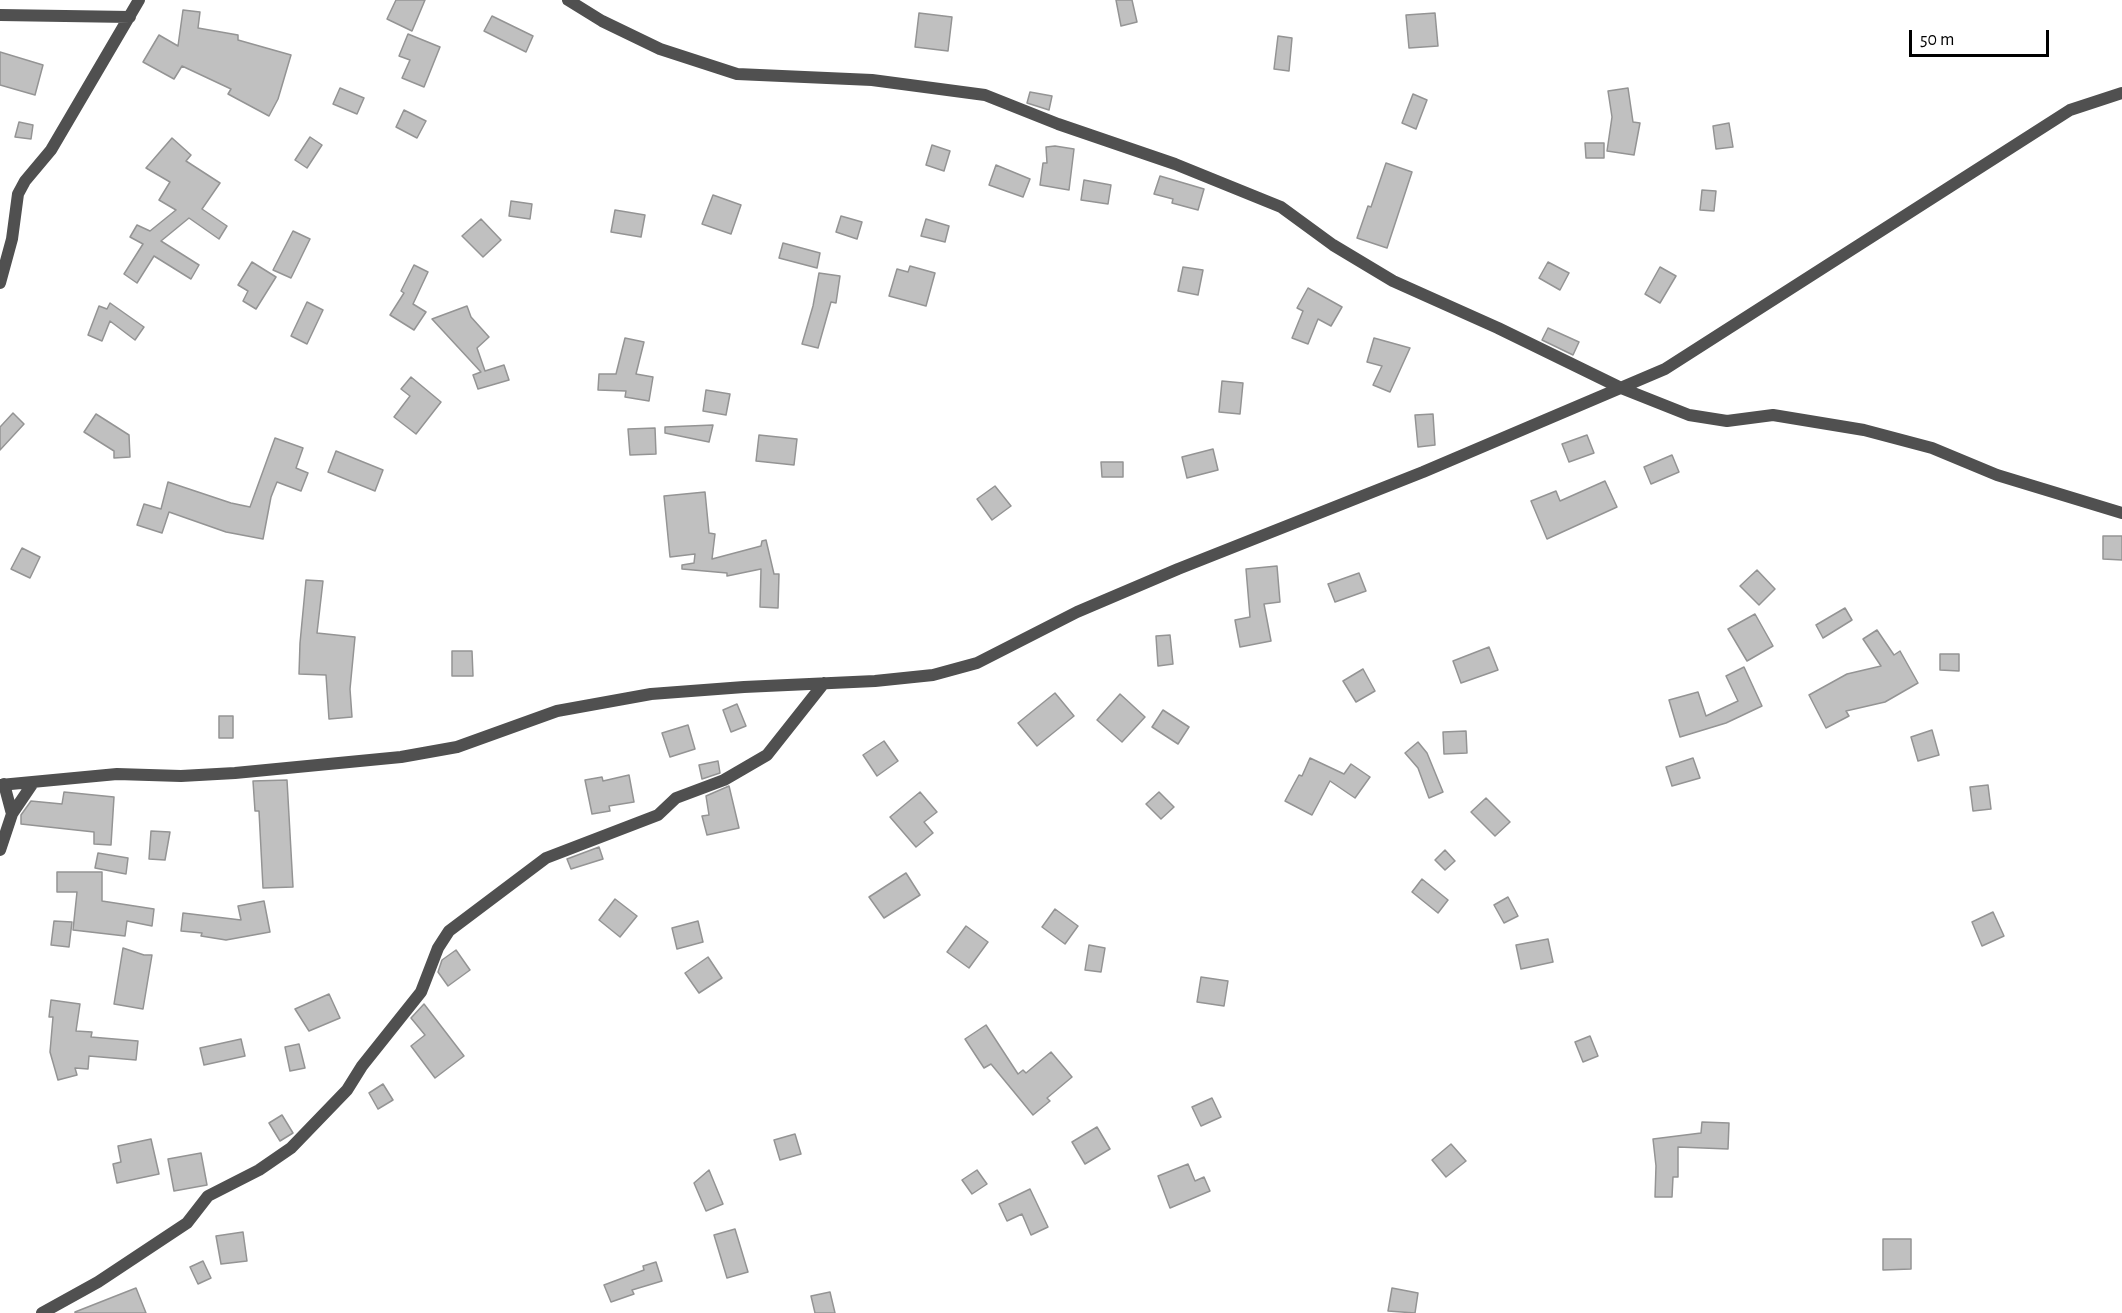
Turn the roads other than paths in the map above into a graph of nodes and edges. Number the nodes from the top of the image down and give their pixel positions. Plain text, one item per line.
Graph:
1 (139, 0) edge
2 (568, 0) edge
3 (0, 15) edge
4 (130, 17) junction
5 (2122, 93) edge
6 (0, 283) edge
7 (1621, 388) junction
8 (2122, 513) edge
9 (824, 683) junction
10 (33, 783) junction
11 (2, 785) edge
12 (12, 814) junction
13 (0, 850) edge
14 (42, 1313) edge

1 - 4 street
2 - 7 street
3 - 4 street
4 - 6 street
5 - 7 street
7 - 8 street
7 - 9 street
9 - 10 street
9 - 14 street
10 - 11 street
10 - 12 street
11 - 12 street
12 - 13 street

